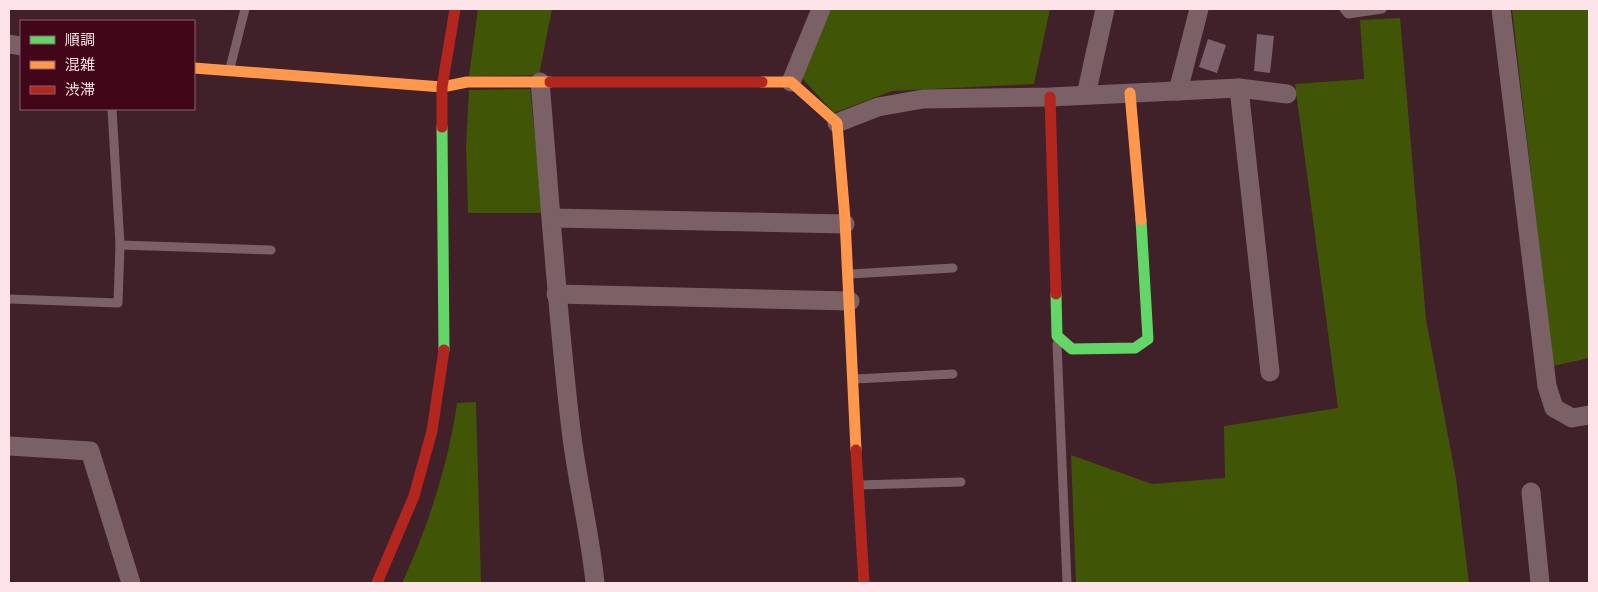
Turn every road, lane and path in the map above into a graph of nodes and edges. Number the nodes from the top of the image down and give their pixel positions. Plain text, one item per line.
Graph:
1 (245, 9) edge
2 (455, 9) edge
3 (821, 9) edge
4 (1105, 9) edge
5 (1198, 9) edge
6 (1344, 9) edge
7 (1382, 9) edge
8 (1501, 9) edge
9 (195, 68) edge
10 (229, 71) junction
11 (540, 82) junction
12 (791, 82) junction
13 (442, 87) junction
14 (1239, 88) junction
15 (1178, 91) junction
16 (1130, 93) junction
17 (1287, 94) dead end
18 (1086, 95) junction
19 (1050, 97) junction
20 (112, 110) edge
21 (837, 123) junction
22 (552, 218) junction
23 (845, 224) junction
24 (120, 244) junction
25 (271, 250) dead end
26 (953, 268) dead end
27 (848, 274) junction
28 (556, 294) junction
29 (9, 299) edge
30 (850, 301) junction
31 (1057, 336) junction
32 (1270, 372) dead end
33 (954, 374) dead end
34 (852, 379) junction
35 (1589, 415) edge
36 (9, 446) edge
37 (961, 482) dead end
38 (859, 485) junction
39 (1531, 492) dead end
40 (130, 583) edge
41 (377, 583) edge
42 (595, 583) edge
43 (864, 583) edge
44 (1068, 583) edge
45 (1540, 583) edge

1 - 10 lane
2 - 13 street
3 - 12 street
4 - 18 street
5 - 15 street
6 - 7 lane
8 - 35 street
9 - 10 street
10 - 13 street
11 - 12 street
11 - 13 street
11 - 22 street
12 - 21 street
13 - 41 street
14 - 15 street
14 - 17 street
14 - 32 street
15 - 16 street
16 - 18 street
16 - 31 street
18 - 19 street
19 - 21 street
19 - 31 street
20 - 24 lane
21 - 23 street
22 - 23 street
22 - 28 street
23 - 27 street
24 - 25 lane
24 - 29 lane
26 - 27 lane
27 - 30 street
28 - 30 street
28 - 42 street
30 - 34 street
31 - 44 lane
33 - 34 lane
34 - 38 street
36 - 40 street
37 - 38 lane
38 - 43 street
39 - 45 street

